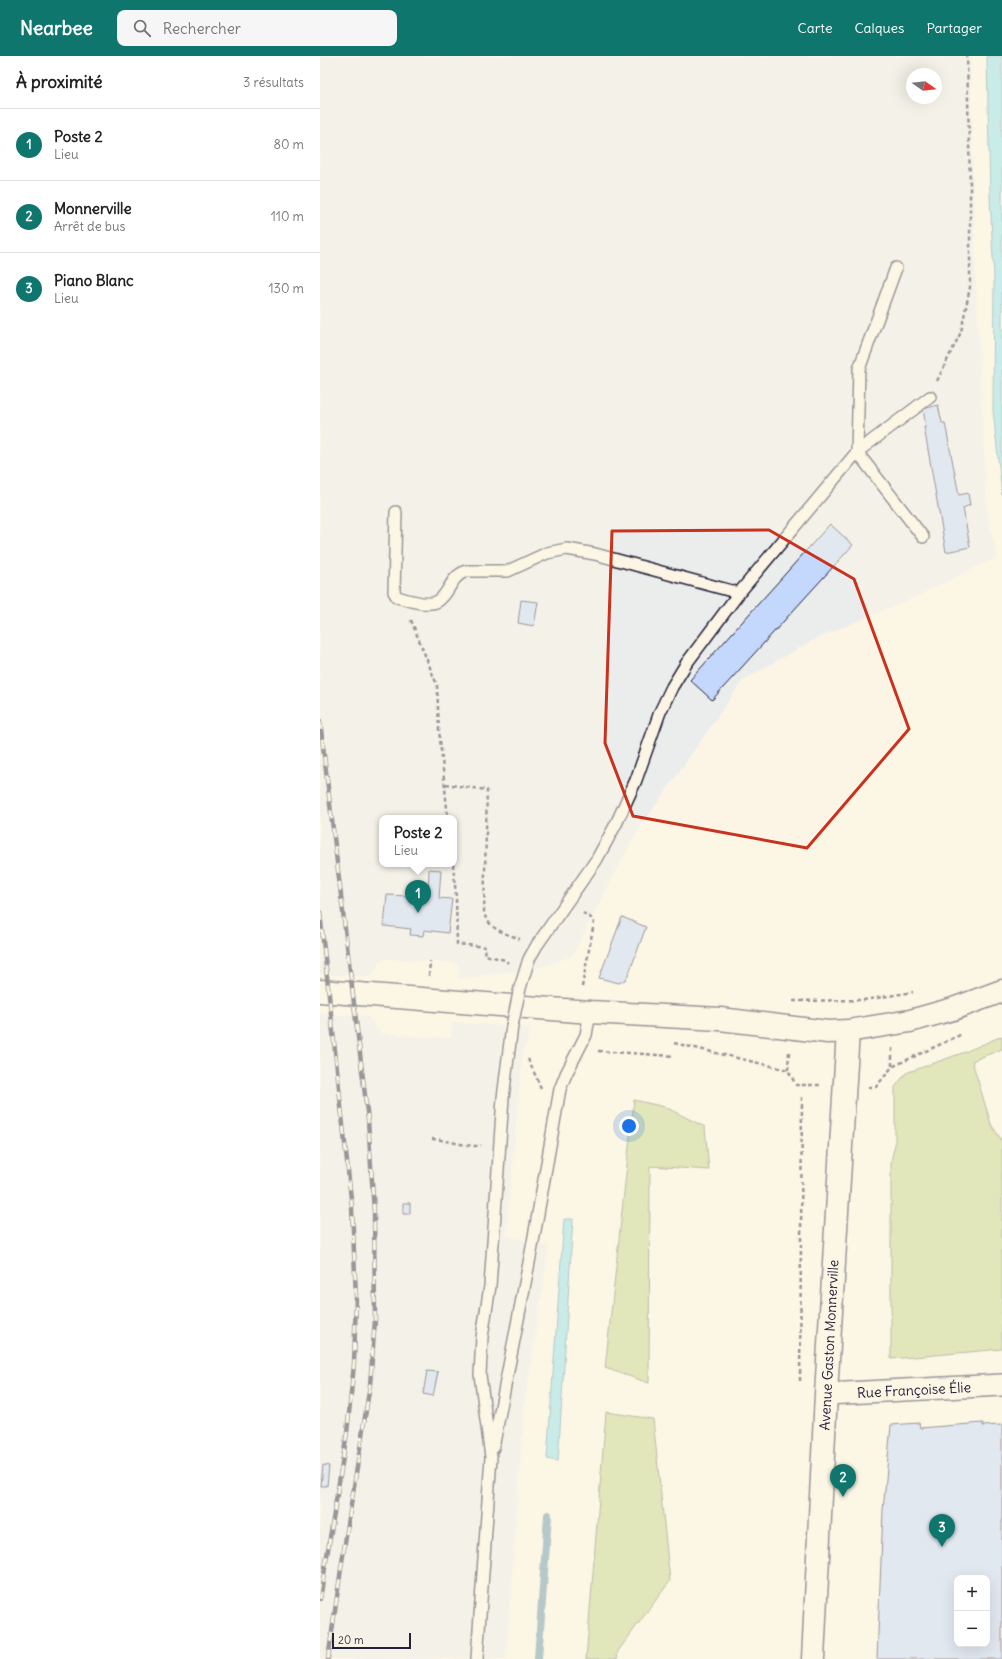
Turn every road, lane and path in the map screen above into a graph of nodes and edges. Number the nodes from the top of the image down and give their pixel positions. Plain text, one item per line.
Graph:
1 (967, 56) edge
2 (896, 268) dead end
3 (930, 397) joint
4 (857, 452) junction
5 (396, 512) dead end
6 (923, 537) dead end
7 (739, 594) junction
8 (406, 600) junction
9 (445, 784) junction
10 (448, 815) edge
11 (453, 867) edge
12 (591, 918) dead end
13 (537, 945) junction
14 (529, 959) junction
15 (430, 961) dead end
16 (429, 976) dead end
17 (582, 987) dead end
18 (320, 991) edge
19 (1002, 991) edge
20 (917, 992) dead end
21 (786, 1001) dead end
22 (590, 1012) junction
23 (848, 1031) junction
24 (966, 1032) dead end
25 (586, 1035) junction
26 (673, 1042) dead end
27 (526, 1056) dead end
28 (674, 1056) dead end
29 (844, 1086) junction
30 (543, 1093) dead end
31 (802, 1096) dead end
32 (432, 1139) dead end
33 (482, 1143) dead end
34 (1002, 1385) edge
35 (800, 1388) dead end
36 (826, 1394) junction
37 (491, 1457) junction
38 (477, 1659) edge
39 (813, 1659) edge

1 - 3 path
2 - 4 lane
3 - 4 lane
4 - 6 lane
4 - 7 lane
5 - 8 lane
7 - 8 lane
7 - 13 lane
8 - 9 path
9 - 10 path
9 - 13 path
11 - 14 path
12 - 17 path
13 - 14 lane
14 - 37 lane, bridge
15 - 16 path
18 - 22 main road
19 - 23 main road
20 - 21 path
22 - 23 main road
22 - 25 lane
23 - 29 main road, Avenue Gaston Monnerville
24 - 29 path
25 - 28 path
25 - 37 lane
26 - 29 path
27 - 30 path
29 - 36 main road, Avenue Gaston Monnerville
31 - 35 path
32 - 33 path
34 - 36 street, Rue Françoise Élie
36 - 39 main road, Avenue Gaston Monnerville
37 - 38 lane

